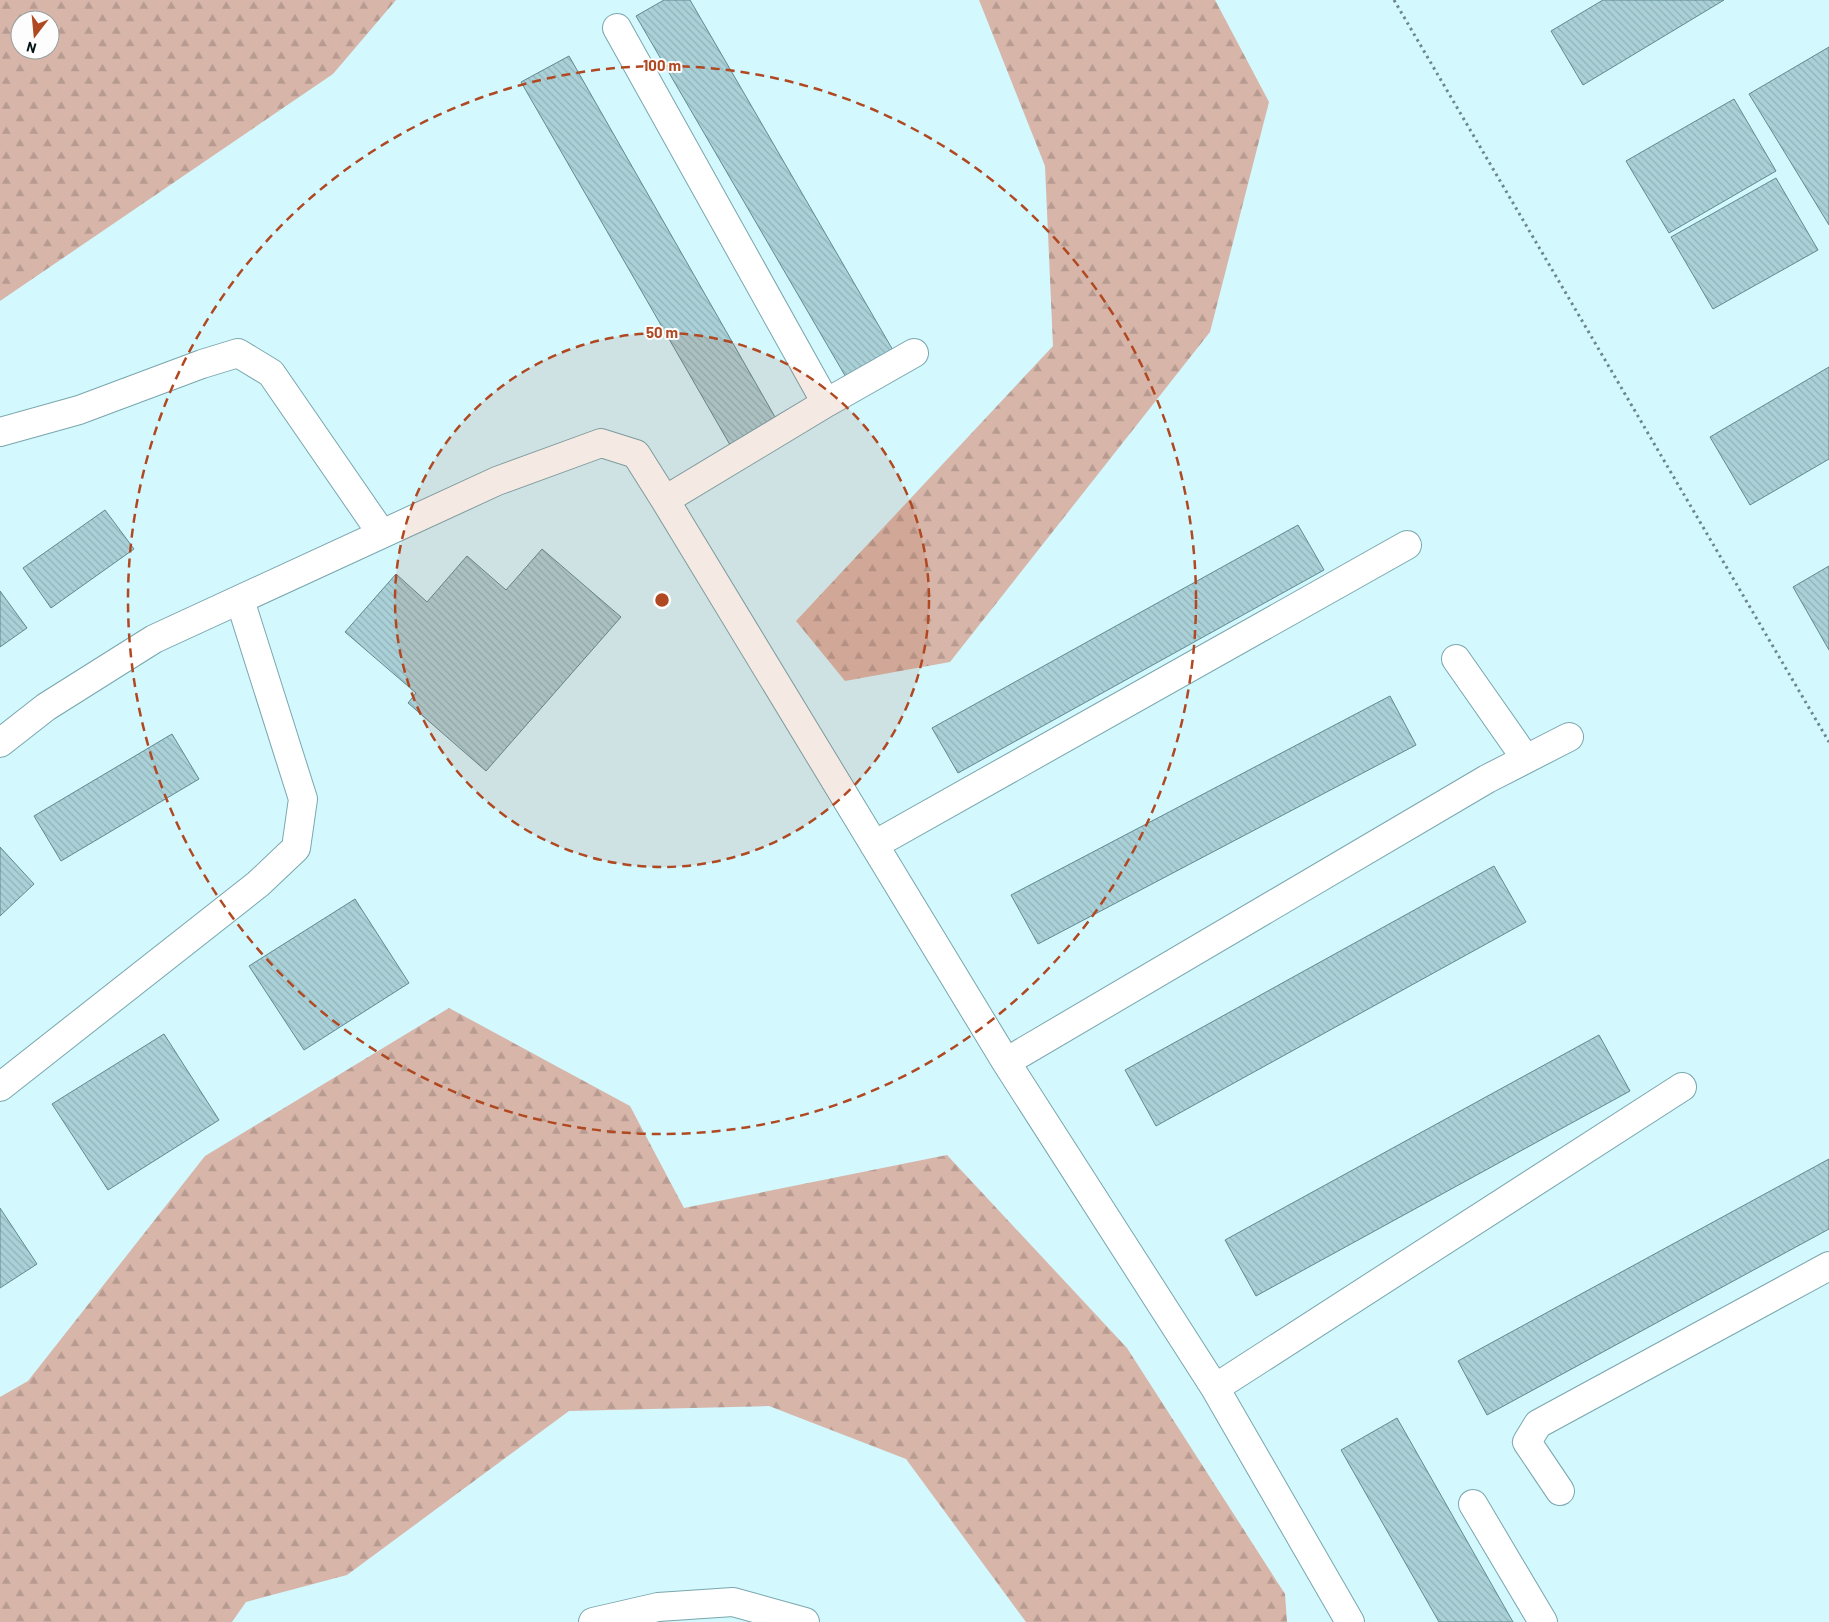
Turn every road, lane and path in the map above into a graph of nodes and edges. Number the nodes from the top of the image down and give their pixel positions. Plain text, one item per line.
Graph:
1 (1394, 0) edge
2 (617, 28) dead end
3 (914, 353) dead end
4 (826, 403) junction
5 (0, 432) edge
6 (665, 500) junction
7 (382, 534) junction
8 (1407, 545) dead end
9 (240, 600) junction
10 (1456, 659) dead end
11 (1569, 737) dead end
12 (1829, 742) edge
13 (0, 743) edge
14 (1526, 759) junction
15 (874, 845) junction
16 (1006, 1062) junction
17 (0, 1087) edge
18 (1682, 1087) dead end
19 (1829, 1266) edge
20 (1215, 1388) junction
21 (1560, 1491) dead end
22 (1473, 1504) dead end
23 (594, 1622) edge
24 (805, 1622) edge
25 (1350, 1622) edge
26 (1543, 1622) edge

1 - 12 path
2 - 4 lane
3 - 4 lane
4 - 6 lane
5 - 7 lane
6 - 7 lane
6 - 15 lane
7 - 9 lane
8 - 15 lane
9 - 13 lane
9 - 17 lane
10 - 14 lane
11 - 14 lane
14 - 16 lane
15 - 16 lane
16 - 20 lane
18 - 20 lane
19 - 21 lane
20 - 25 lane
22 - 26 lane
23 - 24 lane

